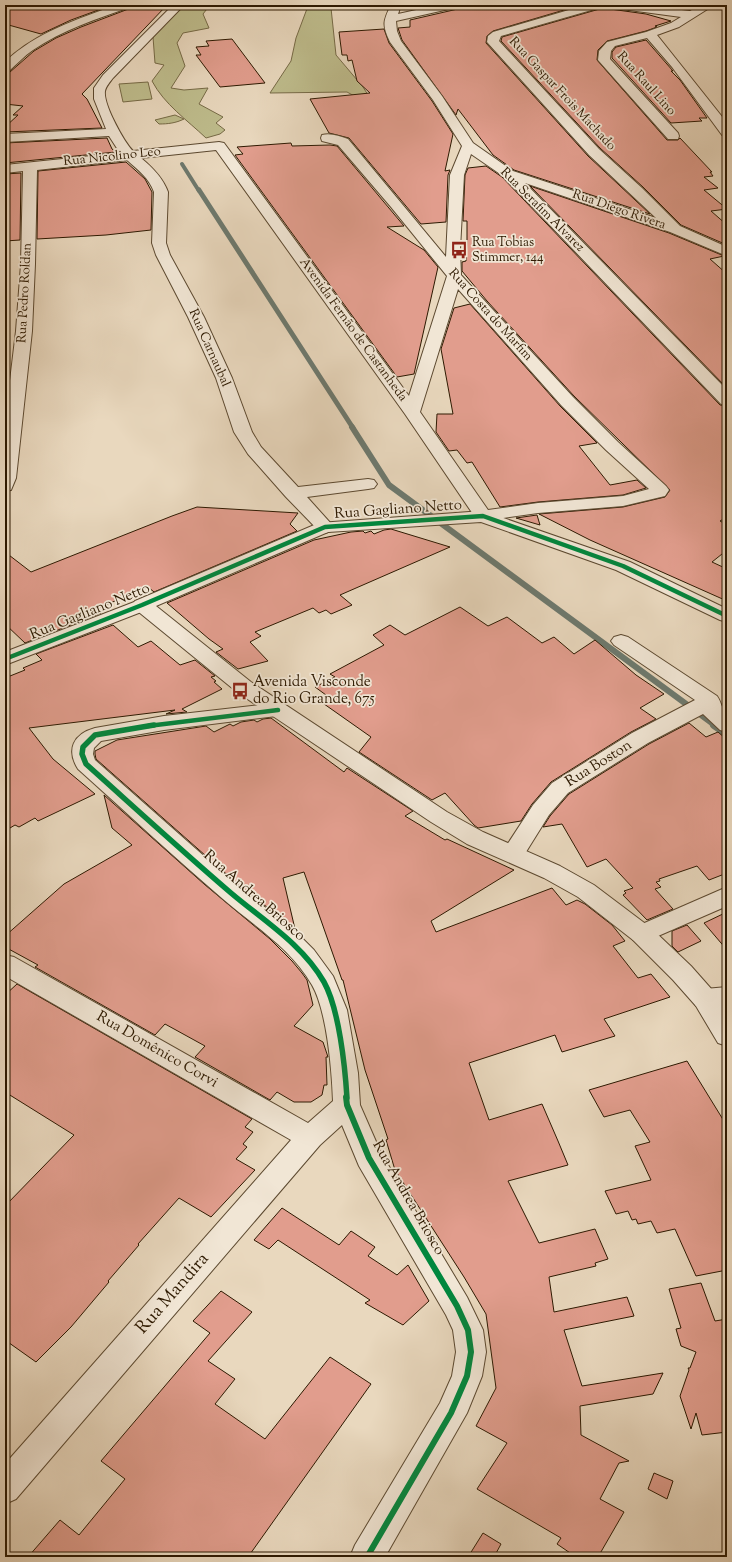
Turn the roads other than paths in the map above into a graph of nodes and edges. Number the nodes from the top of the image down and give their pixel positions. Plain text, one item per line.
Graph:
1 (126, 5) edge
2 (179, 5) edge
3 (396, 5) edge
4 (454, 5) edge
5 (598, 5) edge
6 (614, 5) edge
7 (709, 5) edge
8 (692, 15) junction
9 (389, 19) junction
10 (650, 34) junction
11 (5, 68) edge
12 (114, 132) junction
13 (727, 132) edge
14 (673, 136) dead end
15 (5, 138) edge
16 (327, 138) dead end
17 (219, 146) joint
18 (468, 146) junction
19 (129, 155) junction
20 (30, 167) junction
21 (5, 169) edge
22 (508, 173) junction
23 (675, 229) junction
24 (727, 252) edge
25 (454, 276) junction
26 (727, 400) edge
27 (412, 412) junction
28 (9, 419) edge
29 (368, 484) dead end
30 (5, 486) edge
31 (292, 493) junction
32 (483, 516) junction
33 (325, 527) junction
34 (142, 605) junction
35 (727, 616) edge
36 (621, 641) dead end
37 (5, 659) edge
38 (710, 701) junction
39 (278, 710) junction
40 (727, 725) edge
41 (514, 854) junction
42 (727, 896) edge
43 (642, 934) junction
44 (5, 964) edge
45 (716, 998) edge
46 (727, 1036) edge
47 (347, 1105) junction
48 (310, 1137) junction
49 (5, 1488) edge
50 (367, 1557) edge

1 - 11 street
2 - 12 street, Rua Carnaubal
3 - 9 street
4 - 9 street
5 - 23 street, Rua Gaspar Frois Machado
6 - 8 street
7 - 8 street, Rua Raul Lino
8 - 10 street, Rua Raul Lino
9 - 18 street, Rua Serafim Alvarez
10 - 13 street
10 - 14 street, Rua Raul Lino
12 - 15 street
12 - 19 street, Rua Carnaubal
16 - 25 street, Rua Costa do Marfim
17 - 19 street, Rua Nicolino Leo
17 - 27 street, Avenida Fernão de Castanheda
18 - 22 street, Rua Serafim Alvarez
18 - 25 street
19 - 20 street, Rua Nicolino Leo
19 - 31 street, Rua Carnaubal
20 - 21 street, Rua Nicolino Leo
20 - 28 street, Rua Pedro Roldan
22 - 23 street, Rua Diego Rivera
22 - 26 street, Rua Serafim Alvarez
23 - 24 street, Rua Diego Rivera
25 - 27 street
25 - 32 street, Rua Costa do Marfim
27 - 32 street, Avenida Fernão de Castanheda
28 - 30 street, Rua Pedro Roldan
29 - 31 street
31 - 33 street, Rua Carnaubal
32 - 33 street, Rua Gagliano Netto
32 - 35 street, Rua Gagliano Netto
33 - 34 street, Rua Gagliano Netto
34 - 37 street, Rua Gagliano Netto
34 - 39 street
36 - 38 street
38 - 40 street
38 - 41 street, Rua Boston
39 - 41 street
39 - 47 street, Rua Andrea Briosco
41 - 43 street
42 - 43 street
43 - 45 street
44 - 48 street, Rua Domênico Corvi
45 - 46 street
47 - 48 street, Rua Mandira
47 - 50 street, Rua Andrea Briosco
48 - 49 street, Rua Mandira

